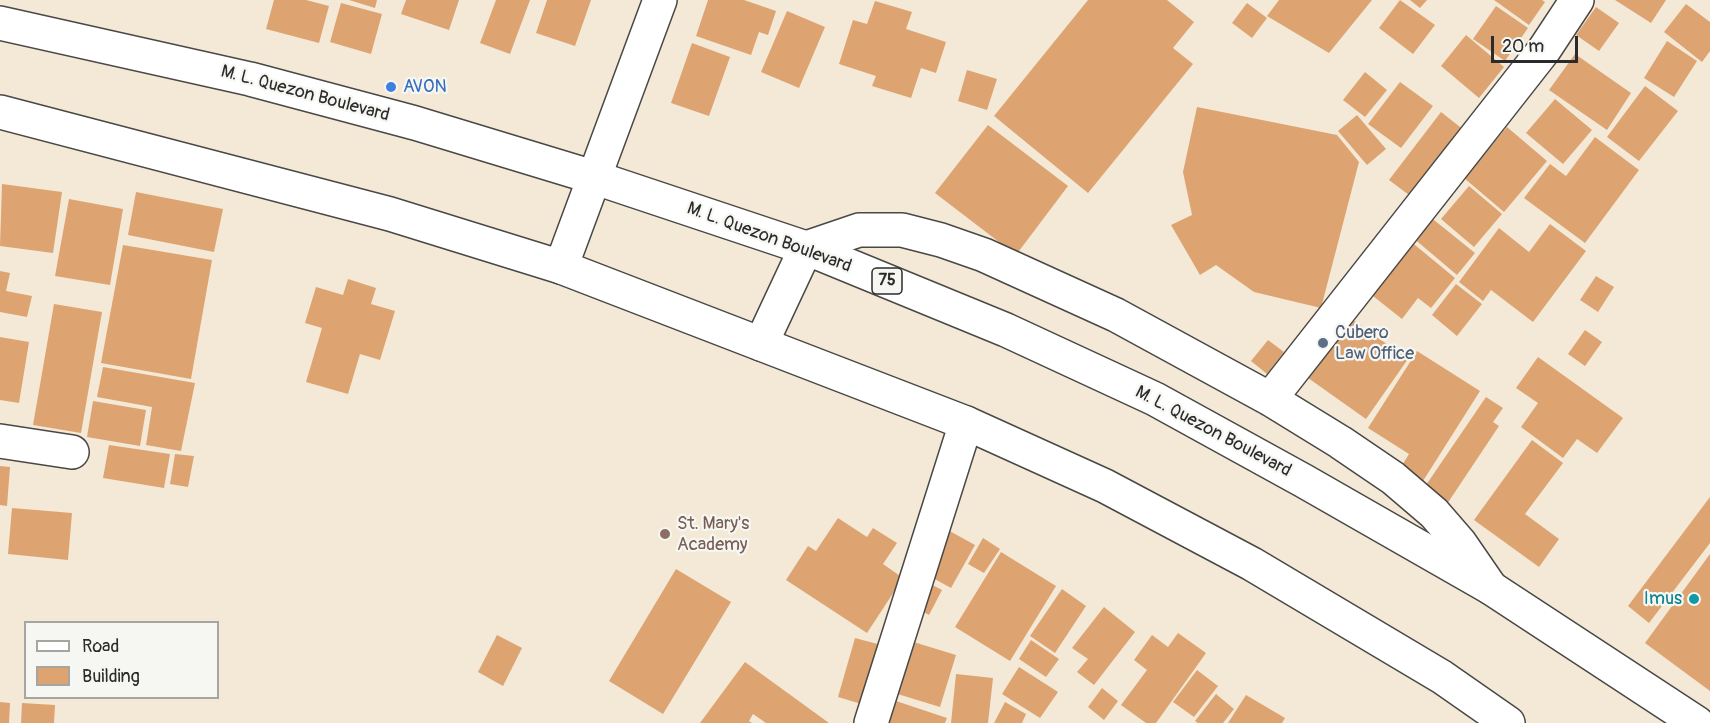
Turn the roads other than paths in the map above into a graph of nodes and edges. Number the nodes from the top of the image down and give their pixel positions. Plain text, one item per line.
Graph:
1 (660, 0) edge
2 (1577, 0) edge
3 (0, 23) edge
4 (0, 112) edge
5 (593, 177) junction
6 (806, 248) junction
7 (561, 267) junction
8 (761, 344) junction
9 (1270, 399) junction
10 (966, 423) junction
11 (0, 441) edge
12 (72, 452) dead end
13 (1491, 588) junction
14 (871, 723) edge
15 (1508, 723) edge
16 (1697, 723) edge

1 - 5 main road
2 - 9 main road
3 - 5 main road, M. L. Quezon Boulevard / 75
4 - 7 main road
5 - 6 main road, M. L. Quezon Boulevard / 75
5 - 7 main road
6 - 8 main road
6 - 9 main road
6 - 13 main road, M. L. Quezon Boulevard / 75
7 - 8 main road
8 - 10 main road
9 - 13 main road
10 - 14 main road
10 - 15 main road
11 - 12 main road
13 - 16 main road, M. L. Quezon Boulevard / 75

